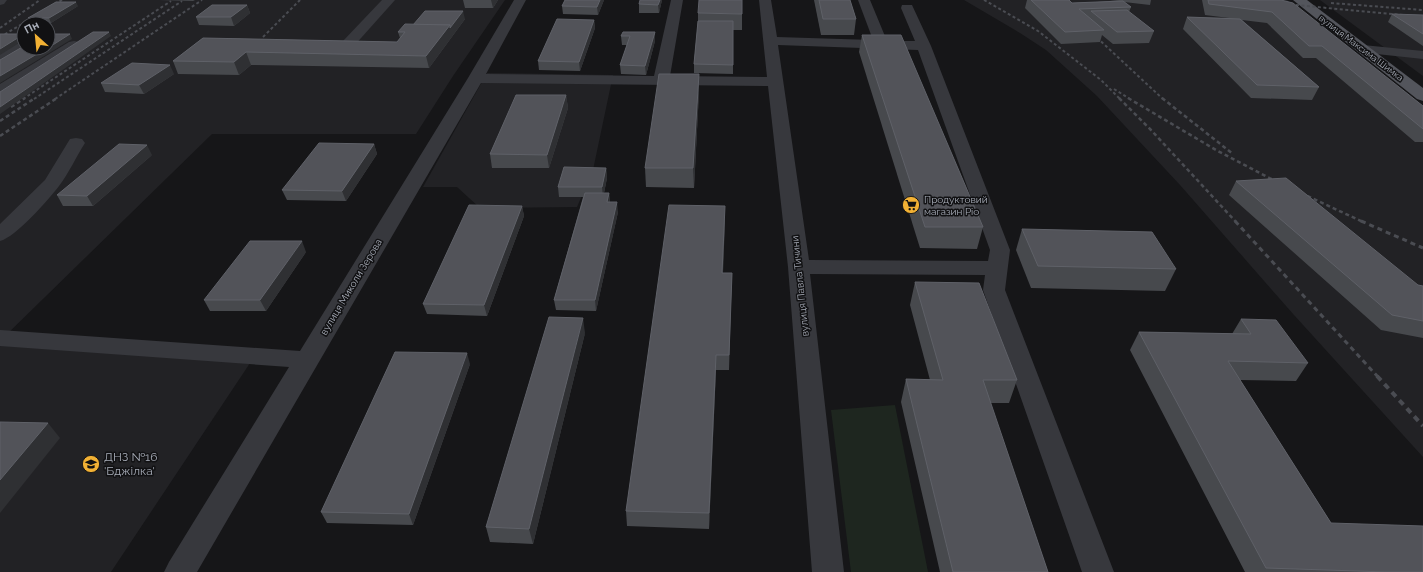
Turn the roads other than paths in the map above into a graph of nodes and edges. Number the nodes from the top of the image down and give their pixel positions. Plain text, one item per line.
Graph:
1 (389, 0) edge
2 (520, 0) edge
3 (677, 0) edge
4 (765, 0) edge
5 (864, 0) edge
6 (1299, 0) edge
7 (907, 8) dead end
8 (88, 36) edge
9 (771, 41) junction
10 (348, 44) edge
11 (881, 44) junction
12 (924, 46) junction
13 (1363, 49) junction
14 (16, 50) edge
15 (1423, 55) edge
16 (0, 60) edge
17 (476, 78) junction
18 (661, 81) junction
19 (776, 82) junction
20 (0, 91) edge
21 (1423, 96) edge
22 (76, 143) dead end
23 (0, 235) edge
24 (799, 267) junction
25 (997, 268) junction
26 (0, 338) edge
27 (307, 360) junction
28 (180, 572) edge
29 (828, 572) edge
30 (1098, 572) edge

1 - 10 street
2 - 17 street, вулиця Миколи Зерова
3 - 18 street
4 - 9 street, вулиця Павла Тичини
5 - 11 street
6 - 13 main road, вулиця Максима Шимка
7 - 12 street
8 - 20 street
9 - 11 street
9 - 19 street, вулиця Павла Тичини
11 - 12 street
12 - 25 street
13 - 15 street
13 - 21 main road, вулиця Максима Шимка
14 - 16 street
17 - 18 street
17 - 27 street, вулиця Миколи Зерова
18 - 19 street
19 - 24 street, вулиця Павла Тичини
22 - 23 street
24 - 25 street
24 - 29 street, вулиця Павла Тичини
25 - 30 street
26 - 27 street
27 - 28 street, вулиця Миколи Зерова

